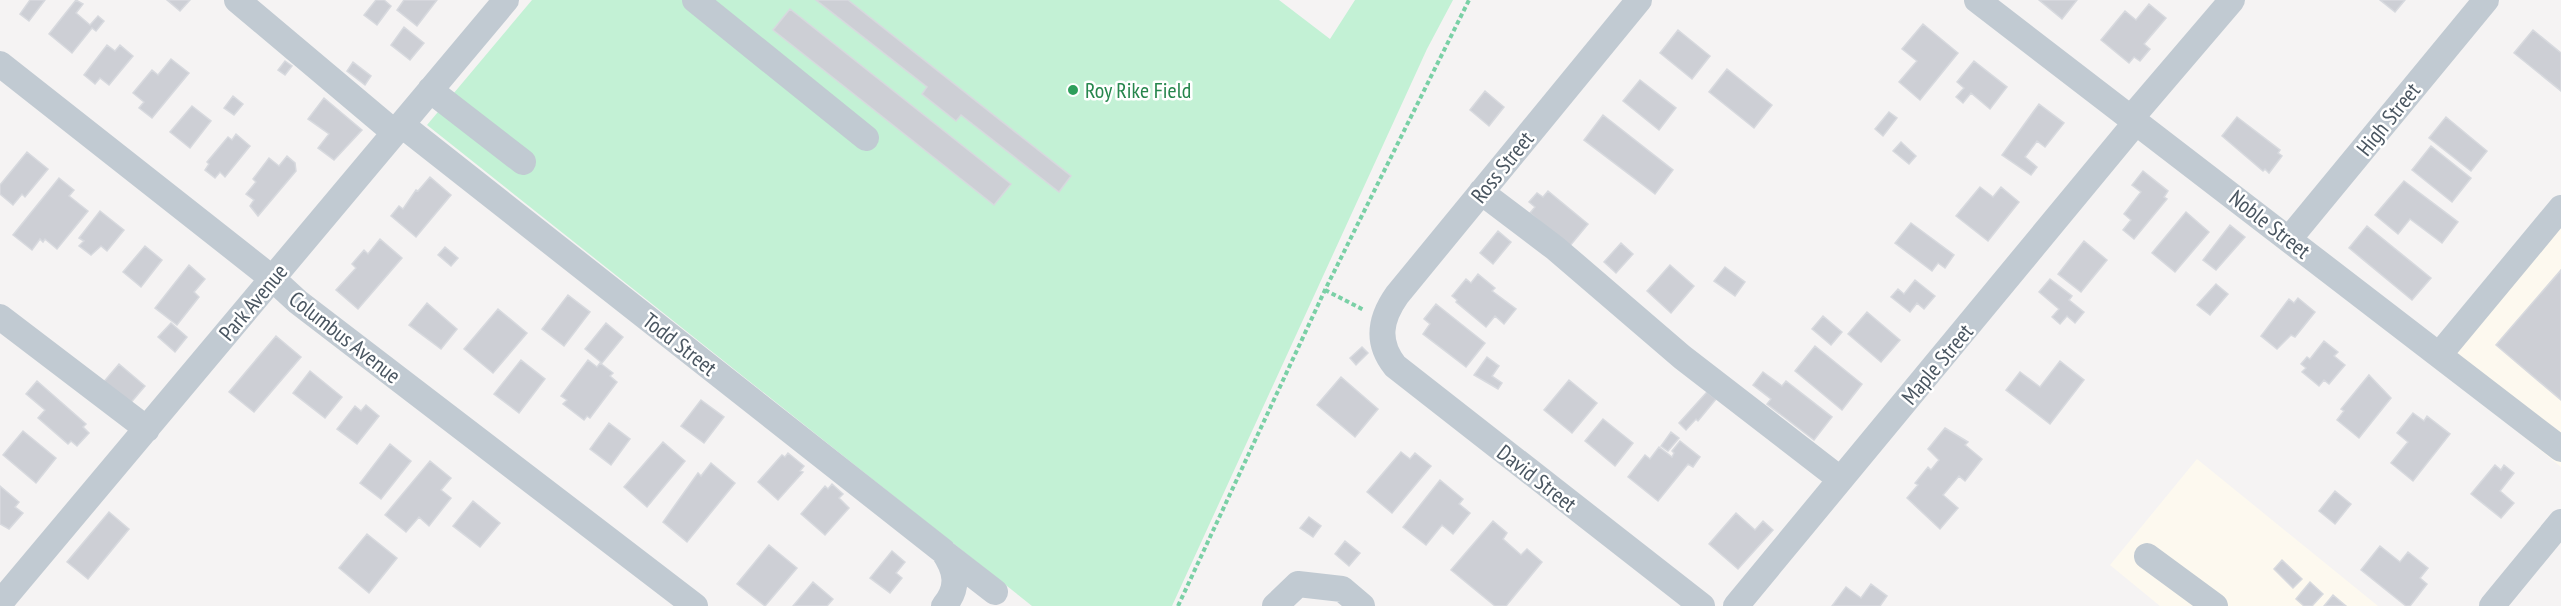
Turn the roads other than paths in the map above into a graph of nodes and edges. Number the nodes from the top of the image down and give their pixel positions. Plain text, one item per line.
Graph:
1 (237, 0) edge
2 (506, 0) edge
3 (695, 0) edge
4 (1639, 0) edge
5 (1977, 0) edge
6 (2232, 0) edge
7 (2486, 0) edge
8 (0, 64) edge
9 (430, 90) junction
10 (2135, 119) junction
11 (398, 129) junction
12 (866, 138) dead end
13 (524, 162) dead end
14 (1481, 192) junction
15 (2561, 208) edge
16 (2289, 239) junction
17 (273, 279) junction
18 (0, 317) edge
19 (1383, 330) joint
20 (2439, 355) junction
21 (147, 429) junction
22 (2561, 449) edge
23 (1840, 479) junction
24 (2561, 522) edge
25 (2147, 556) dead end
26 (948, 560) junction
27 (994, 592) dead end
28 (8, 597) edge
29 (694, 606) edge
30 (944, 606) edge
31 (1275, 606) edge
32 (1362, 606) edge
33 (1702, 606) edge
34 (1736, 606) edge
35 (2215, 606) edge
36 (2492, 606) edge

1 - 11 street, Todd Street
2 - 9 street, Park Avenue
3 - 12 street
4 - 14 street, Ross Street
5 - 10 street, Noble Street
6 - 10 street, Maple Street
7 - 16 street, High Street
8 - 17 street, Columbus Avenue
9 - 11 street, Park Avenue
9 - 13 street
10 - 16 street, Noble Street
10 - 23 street, Maple Street
11 - 17 street, Park Avenue
11 - 26 street, Todd Street
14 - 19 street, Ross Street
14 - 23 street
15 - 20 street
16 - 20 street, Noble Street
17 - 21 street, Park Avenue
17 - 29 street, Columbus Avenue
18 - 21 street
19 - 33 street, David Street
20 - 22 street, Noble Street
21 - 28 street, Park Avenue
23 - 34 street, Maple Street
24 - 36 street
25 - 35 street
26 - 27 street, Todd Street
26 - 30 street
31 - 32 street

